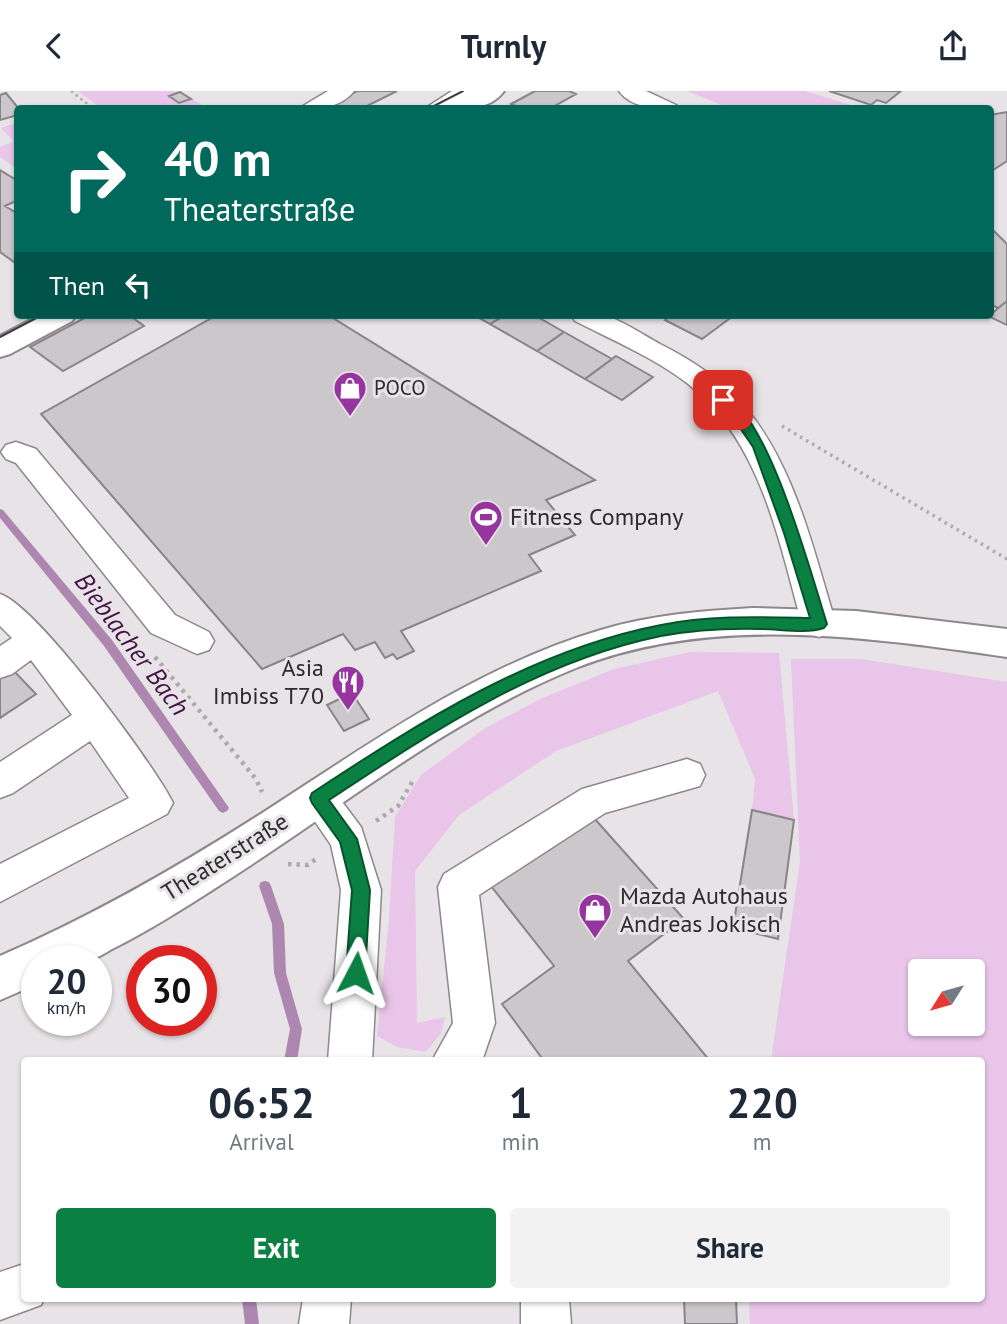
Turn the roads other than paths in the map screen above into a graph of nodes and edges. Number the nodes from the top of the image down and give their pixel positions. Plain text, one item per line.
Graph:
1 (344, 91) edge
2 (468, 91) edge
3 (493, 91) edge
4 (629, 91) edge
5 (316, 105) edge
6 (442, 105) edge
7 (467, 105) edge
8 (660, 105) edge
9 (54, 319) edge
10 (591, 319) edge
11 (0, 348) edge
12 (16, 452) dead end
13 (0, 606) edge
14 (819, 624) junction
15 (35, 640) junction
16 (197, 641) dead end
17 (1007, 643) edge
18 (0, 664) edge
19 (95, 719) junction
20 (687, 775) dead end
21 (0, 782) edge
22 (318, 798) junction
23 (0, 884) edge
24 (72, 945) edge
25 (21, 969) edge
26 (0, 978) edge
27 (350, 1057) edge
28 (457, 1057) edge
29 (21, 1289) edge
30 (0, 1296) edge
31 (327, 1302) edge
32 (545, 1302) edge
33 (324, 1324) edge
34 (546, 1324) edge

1 - 5 street
2 - 6 street
3 - 7 main road
4 - 8 street
9 - 11 main road
10 - 14 street
12 - 16 street
13 - 15 street
14 - 17 main road, Theaterstraße
14 - 22 main road, Theaterstraße
15 - 18 street
15 - 19 street
19 - 21 street
19 - 23 street
20 - 28 street
22 - 24 main road, Theaterstraße
22 - 27 street
25 - 26 main road, Theaterstraße
29 - 30 street
31 - 33 street
32 - 34 street

